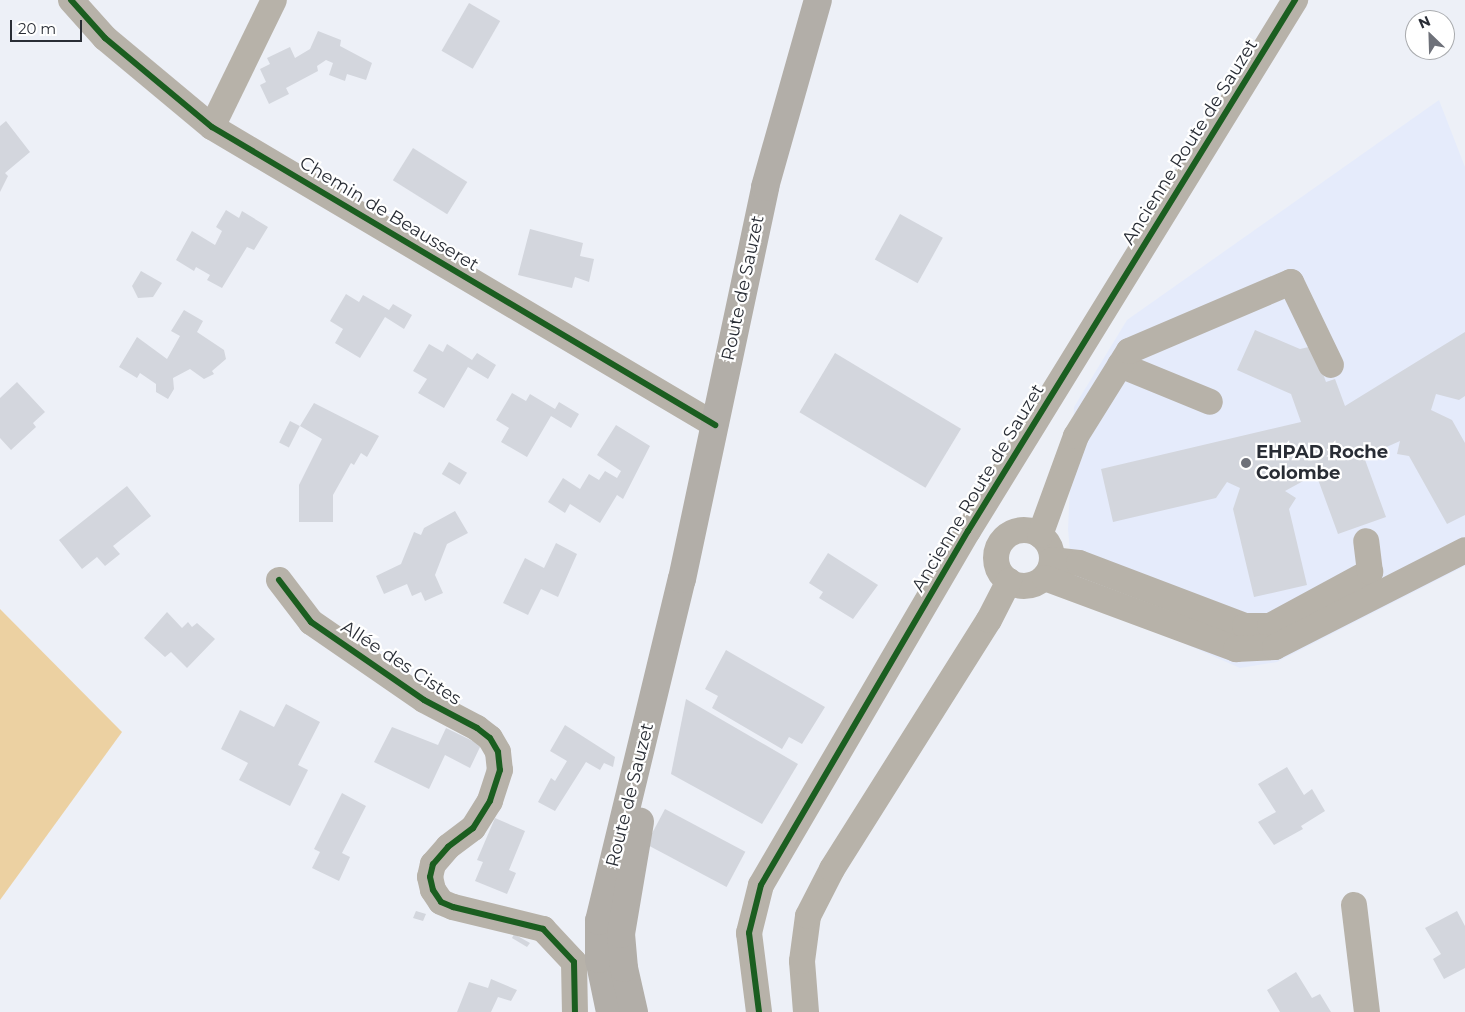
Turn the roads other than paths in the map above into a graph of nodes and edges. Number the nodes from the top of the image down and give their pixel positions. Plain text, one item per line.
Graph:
1 (72, 0) edge
2 (274, 0) edge
3 (818, 0) edge
4 (1296, 0) edge
5 (212, 127) junction
6 (1120, 365) junction
7 (1331, 365) dead end
8 (1210, 402) dead end
9 (715, 424) junction
10 (1040, 535) junction
11 (1366, 541) dead end
12 (1465, 550) edge
13 (1049, 569) junction
14 (682, 579) junction
15 (279, 580) dead end
16 (1009, 581) junction
17 (1354, 905) dead end
18 (575, 1012) edge
19 (610, 1012) edge
20 (634, 1012) edge
21 (759, 1012) edge
22 (806, 1012) edge
23 (1366, 1012) edge

1 - 5 street, Chemin de Beausseret
2 - 5 street
3 - 9 main road, Route de Sauzet
4 - 21 street, Ancienne Route de Sauzet
5 - 9 street, Chemin de Beausseret
6 - 7 street
6 - 8 street
6 - 10 street
9 - 14 main road, Route de Sauzet
10 - 13 street
10 - 16 street
11 - 13 street
12 - 13 street
13 - 16 street
14 - 19 main road, Route de Sauzet
14 - 20 main road, Route de Sauzet
15 - 18 street, Allée des Cistes
16 - 22 street
17 - 23 street

